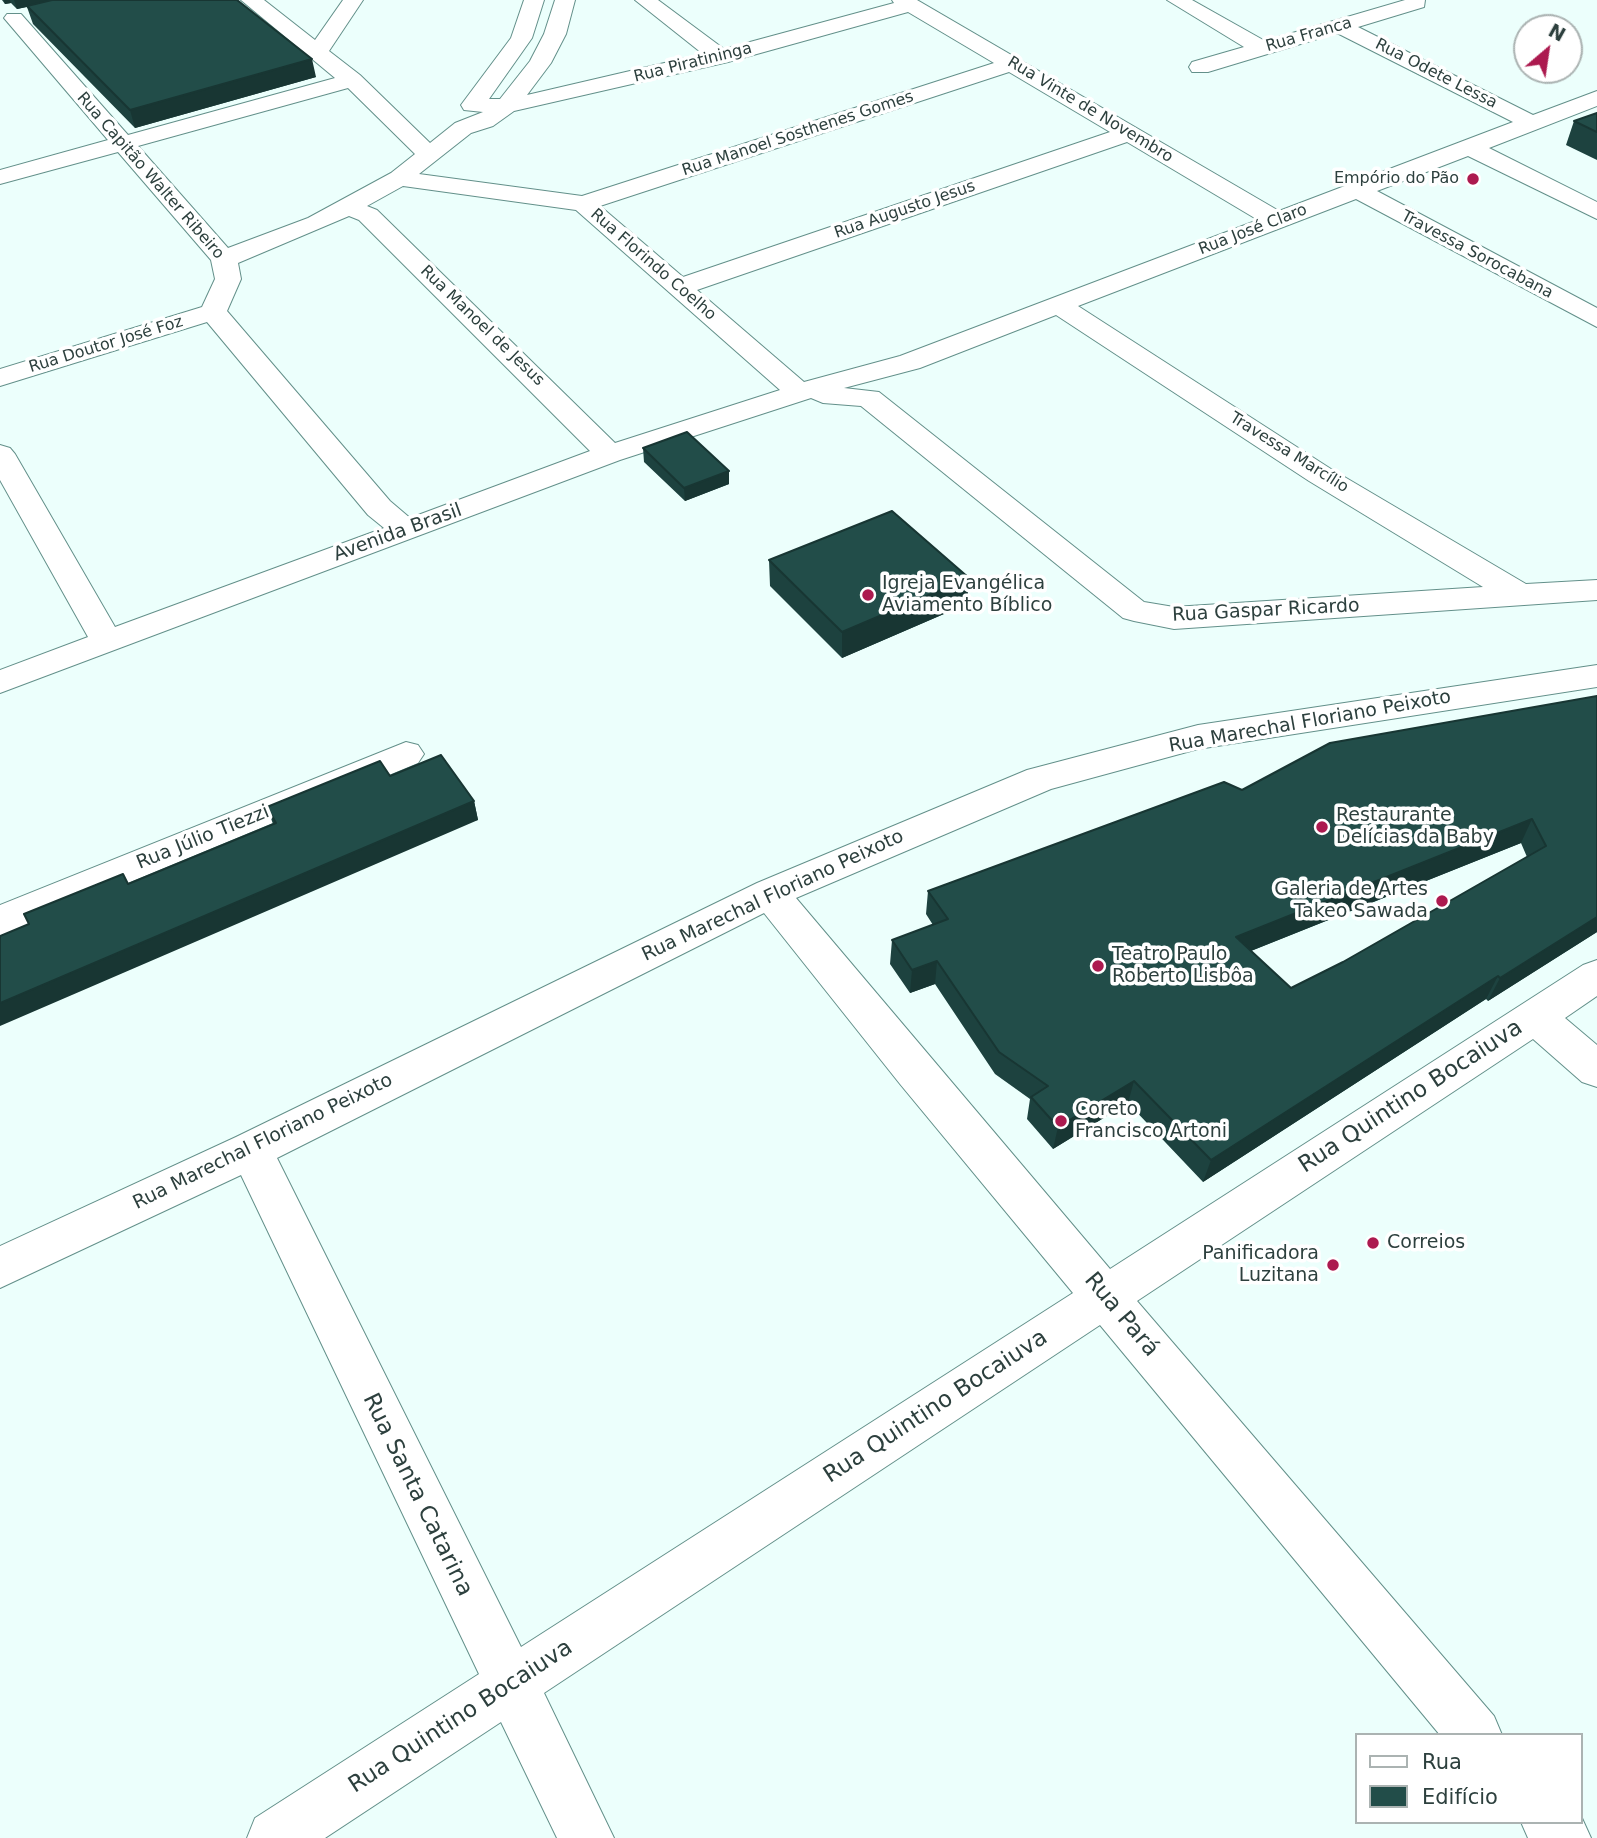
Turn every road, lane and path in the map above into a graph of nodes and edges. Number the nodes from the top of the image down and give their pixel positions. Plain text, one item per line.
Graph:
1 (251, 0) edge
2 (353, 0) edge
3 (534, 0) edge
4 (565, 0) edge
5 (645, 0) edge
6 (1177, 0) edge
7 (1414, 1) edge
8 (907, 3) edge
9 (40, 12) edge
10 (7, 20) edge
11 (1339, 26) junction
12 (334, 32) junction
13 (299, 38) junction
14 (1263, 49) junction
15 (317, 52) junction
16 (720, 57) junction
17 (1013, 64) junction
18 (1200, 67) dead end
19 (352, 80) junction
20 (1597, 98) edge
21 (472, 105) junction
22 (506, 106) junction
23 (1532, 123) junction
24 (463, 128) junction
25 (1129, 133) junction
26 (122, 144) junction
27 (1469, 147) junction
28 (429, 155) junction
29 (0, 177) edge
30 (399, 178) junction
31 (1357, 190) junction
32 (583, 204) junction
33 (348, 207) junction
34 (1597, 212) edge
35 (1278, 221) junction
36 (224, 259) junction
37 (680, 287) junction
38 (1058, 304) junction
39 (213, 312) junction
40 (1597, 319) edge
41 (909, 362) junction
42 (0, 378) edge
43 (800, 393) junction
44 (869, 398) junction
45 (0, 454) edge
46 (610, 454) junction
47 (406, 530) junction
48 (1597, 590) edge
49 (1523, 597) junction
50 (107, 642) junction
51 (1597, 676) edge
52 (0, 682) edge
53 (405, 754) dead end
54 (770, 893) junction
55 (0, 921) edge
56 (1597, 976) edge
57 (1535, 1016) junction
58 (1597, 1070) edge
59 (251, 1150) junction
60 (0, 1268) edge
61 (1105, 1297) junction
62 (509, 1685) junction
63 (1473, 1733) edge
64 (1551, 1824) edge
65 (275, 1838) edge
66 (586, 1838) edge
67 (1563, 1838) edge

1 - 13 street
2 - 12 street
3 - 21 street
4 - 22 street
5 - 16 street
6 - 14 street
7 - 11 street, Rua Franca
8 - 16 street, Rua Piratininga
8 - 17 street, Rua Vinte de Novembro
9 - 10 street
10 - 26 street, Rua Capitão Walter Ribeiro
11 - 14 street, Rua Franca
11 - 23 street, Rua Odete Lessa
12 - 13 street
12 - 15 street
13 - 15 street
14 - 18 street, Rua Franca
15 - 19 street
16 - 22 street, Rua Piratininga
17 - 25 street, Rua Vinte de Novembro
17 - 32 street, Rua Manoel Sosthenes Gomes
19 - 26 street
19 - 28 street
20 - 23 street, Rua José Claro
21 - 22 street, Rua Piratininga
21 - 24 street
22 - 24 street
23 - 27 street, Rua José Claro
24 - 28 street
25 - 35 street, Rua Vinte de Novembro
25 - 37 street, Rua Augusto Jesus
26 - 29 street
26 - 36 street, Rua Capitão Walter Ribeiro
27 - 31 street, Rua José Claro
27 - 34 street
28 - 30 street
30 - 32 street, Rua Florindo Coelho
30 - 33 street
31 - 35 street, Rua José Claro
31 - 40 street, Travessa Sorocabana
32 - 37 street, Rua Florindo Coelho
33 - 36 street
33 - 46 street, Rua Manoel de Jesus
35 - 38 street, Rua José Claro
36 - 39 street, Rua Capitão Walter Ribeiro
37 - 43 street, Rua Florindo Coelho
38 - 41 street, Rua José Claro
38 - 49 street, Travessa Marcílio
39 - 42 street, Rua Doutor José Foz
39 - 47 street
41 - 43 street, Rua José Claro
41 - 44 street, Rua José Claro
43 - 44 street
43 - 46 street, Avenida Brasil
44 - 49 street, Rua Gaspar Ricardo
45 - 50 street
46 - 47 street, Avenida Brasil
47 - 50 street, Avenida Brasil
48 - 49 street, Rua Gaspar Ricardo
50 - 52 street, Avenida Brasil
51 - 54 street, Rua Marechal Floriano Peixoto
53 - 55 street, Rua Júlio Tiezzi
54 - 59 street, Rua Marechal Floriano Peixoto
54 - 61 street, Rua Pará
56 - 57 street, Rua Quintino Bocaiuva
57 - 58 street
57 - 61 street, Rua Quintino Bocaiuva
59 - 60 street, Rua Marechal Floriano Peixoto
59 - 62 street, Rua Santa Catarina
61 - 62 street, Rua Quintino Bocaiuva
61 - 63 street, Rua Pará
62 - 65 street, Rua Quintino Bocaiuva
62 - 66 street, Rua Santa Catarina
64 - 67 street

